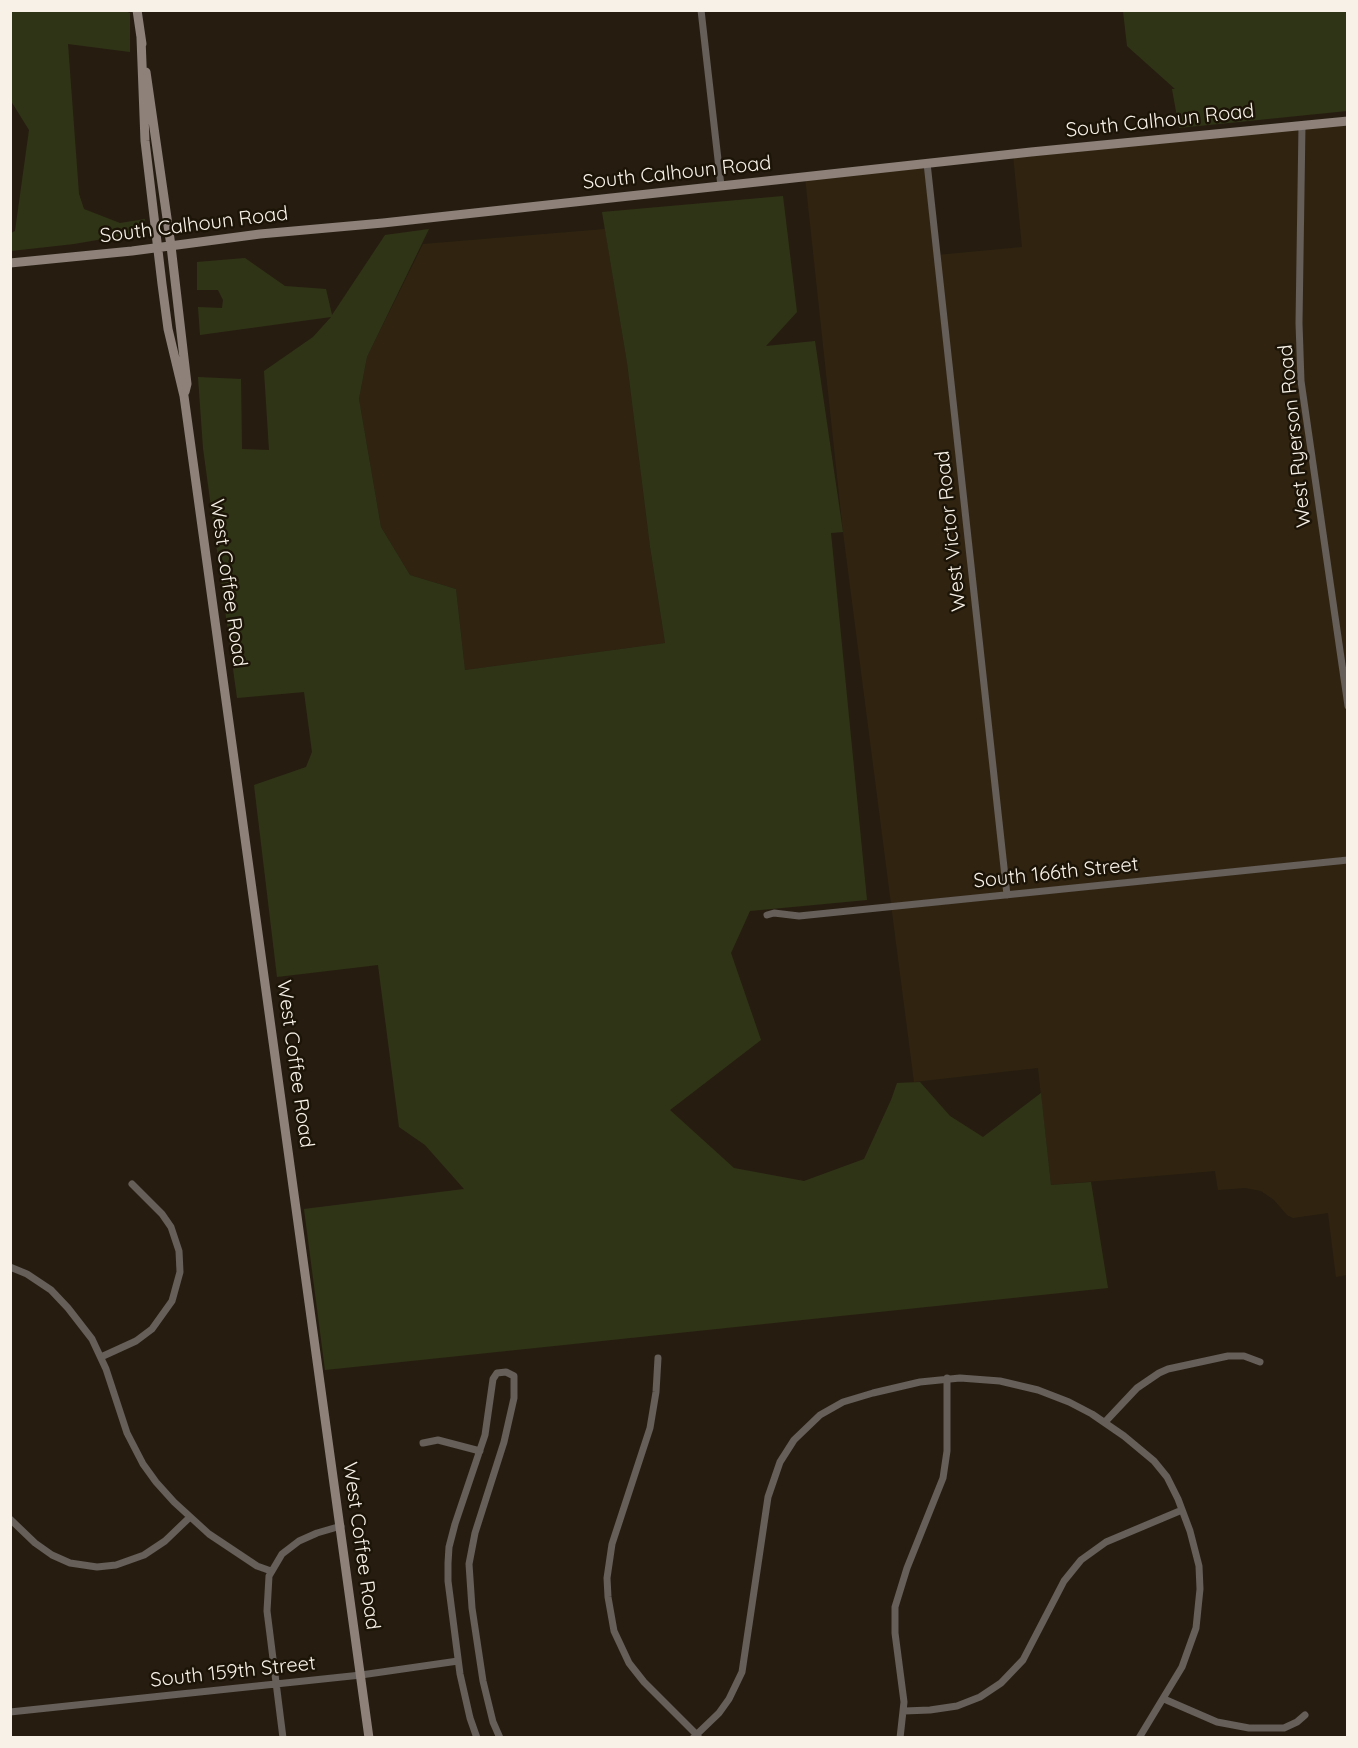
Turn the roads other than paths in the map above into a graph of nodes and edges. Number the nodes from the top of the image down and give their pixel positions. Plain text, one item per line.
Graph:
1 (137, 10) edge
2 (701, 10) edge
3 (141, 38) junction
4 (1347, 121) edge
5 (1302, 125) junction
6 (927, 164) junction
7 (721, 186) junction
8 (171, 246) junction
9 (157, 248) junction
10 (10, 263) edge
11 (184, 396) junction
12 (1347, 706) edge
13 (1347, 860) edge
14 (1007, 895) junction
15 (767, 915) dead end
16 (132, 1184) dead end
17 (10, 1267) edge
18 (101, 1357) junction
19 (658, 1358) dead end
20 (1260, 1362) dead end
21 (947, 1378) junction
22 (1105, 1422) junction
23 (423, 1443) dead end
24 (480, 1451) junction
25 (1182, 1510) junction
26 (190, 1517) junction
27 (11, 1520) edge
28 (340, 1526) junction
29 (271, 1571) junction
30 (458, 1661) junction
31 (361, 1676) junction
32 (276, 1684) junction
33 (1164, 1699) junction
34 (904, 1711) junction
35 (10, 1712) edge
36 (1305, 1715) dead end
37 (696, 1736) edge
38 (283, 1737) edge
39 (369, 1737) edge
40 (477, 1737) edge
41 (500, 1737) edge
42 (900, 1737) edge
43 (1139, 1737) edge

1 - 3 street, West Coffee Road
2 - 7 street
3 - 8 street, West Coffee Road
3 - 9 street, West Coffee Road
4 - 5 street, South Calhoun Road
5 - 6 street, South Calhoun Road
5 - 12 street, West Ryerson Road
6 - 7 street, South Calhoun Road
6 - 14 street, West Victor Road
7 - 8 street, South Calhoun Road
8 - 9 street, South Calhoun Road
8 - 11 street, West Coffee Road
9 - 10 street, South Calhoun Road
9 - 11 street, West Coffee Road
11 - 28 street, West Coffee Road
13 - 14 street, South 166th Street
14 - 15 street, South 166th Street
16 - 18 street
17 - 18 street
18 - 26 street
19 - 37 street
20 - 22 street
21 - 22 street
21 - 34 street
21 - 37 street
22 - 25 street
23 - 24 street
24 - 30 street
24 - 41 street
25 - 33 street
25 - 34 street
26 - 27 street
26 - 29 street
28 - 29 street
28 - 31 street, West Coffee Road
29 - 32 street
30 - 31 street, South 159th Street
30 - 40 street
31 - 32 street, South 159th Street
31 - 39 street, West Coffee Road
32 - 35 street, South 159th Street
32 - 38 street
33 - 36 street
33 - 43 street
34 - 42 street

